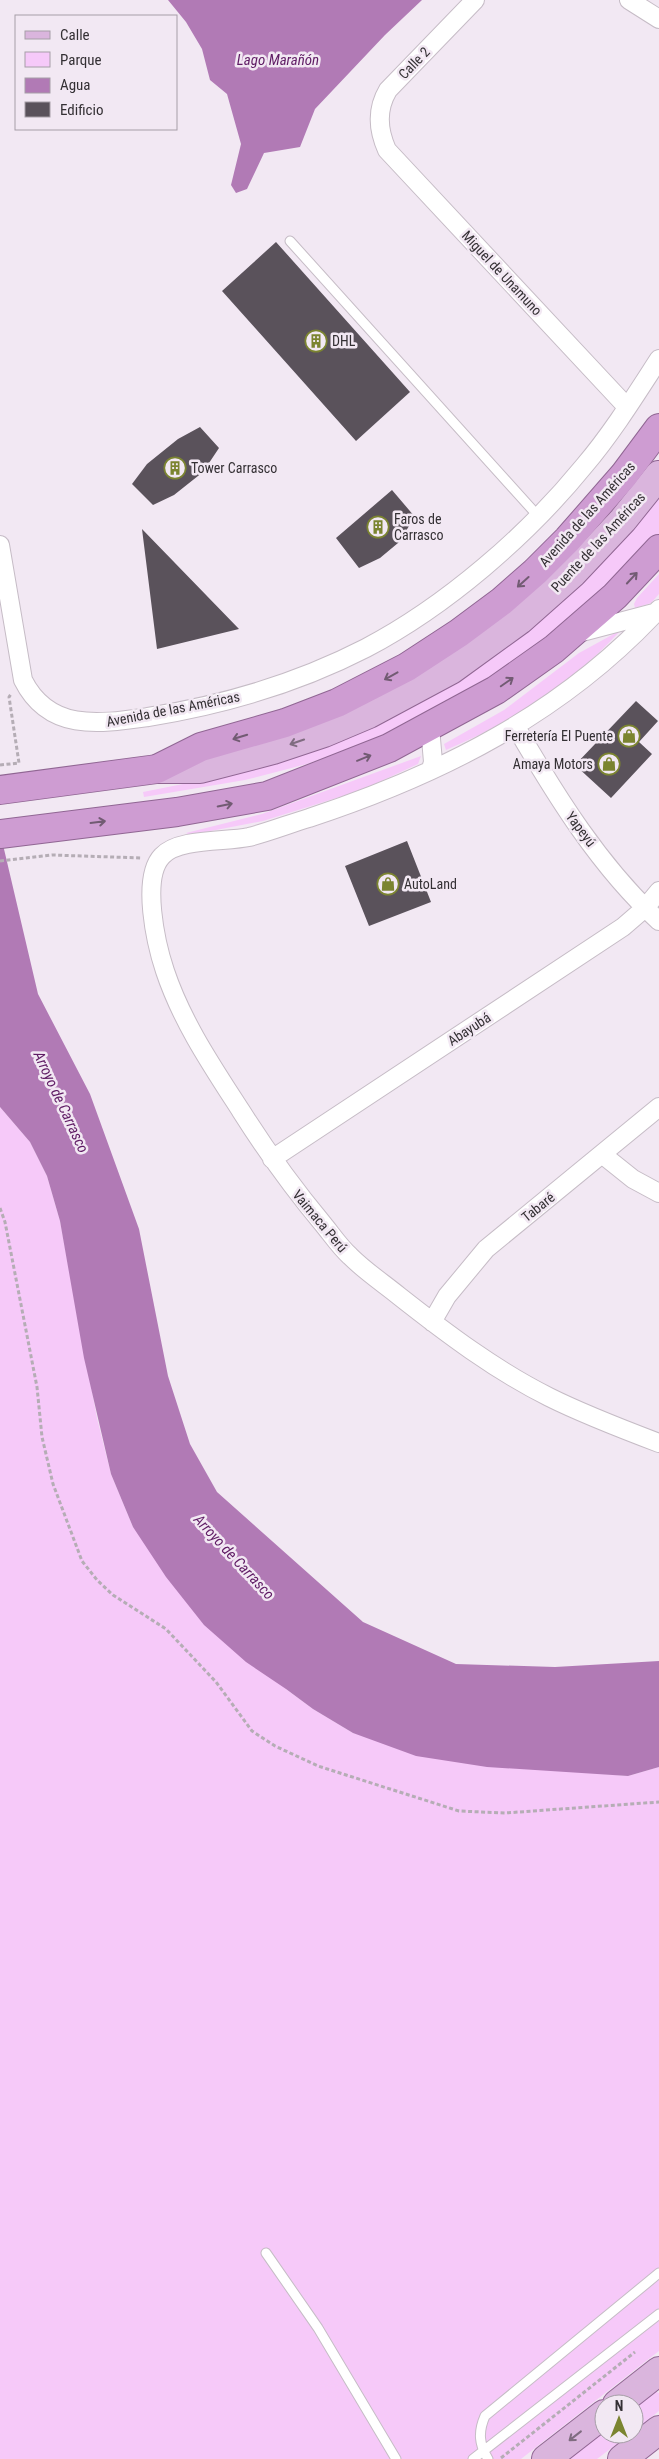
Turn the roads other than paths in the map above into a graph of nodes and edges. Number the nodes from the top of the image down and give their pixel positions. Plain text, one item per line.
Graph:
1 (475, 0) edge
2 (629, 0) edge
3 (659, 19) edge
4 (381, 138) joint
5 (290, 241) dead end
6 (659, 359) edge
7 (627, 407) junction
8 (659, 428) edge
9 (659, 475) edge
10 (538, 516) junction
11 (0, 546) edge
12 (659, 549) edge
13 (657, 611) edge
14 (572, 634) junction
15 (430, 727) junction
16 (516, 727) junction
17 (157, 768) junction
18 (431, 769) junction
19 (0, 790) edge
20 (0, 834) edge
21 (659, 891) edge
22 (645, 908) junction
23 (659, 921) edge
24 (659, 1107) edge
25 (602, 1155) junction
26 (272, 1159) junction
27 (659, 1193) edge
28 (432, 1322) junction
29 (659, 1443) edge
30 (266, 2253) dead end
31 (659, 2273) edge
32 (659, 2314) edge
33 (659, 2372) edge
34 (630, 2394) edge
35 (594, 2422) edge
36 (659, 2430) edge
37 (486, 2455) edge
38 (396, 2459) edge
39 (473, 2459) edge
40 (546, 2459) edge
41 (622, 2459) edge

1 - 4 street, Calle 2
2 - 3 street
4 - 7 street, Miguel de Unamuno
5 - 10 lane
6 - 7 street, Avenida de las Américas
7 - 10 street, Avenida de las Américas
8 -> 17 highway, Avenida de las Américas
9 -> 17 main road, Puente de las Américas
10 - 11 street, Avenida de las Américas
14 -> 12 highway
13 - 14 street
13 - 16 street
15 -> 14 highway
15 - 18 street
20 -> 15 highway
16 - 18 street
16 - 22 street, Yapeyú
17 - 19 highway, Avenida de las Américas
18 - 26 street, Vaimaca Perú
21 - 22 street, Abayubá
22 - 23 street, Yapeyú
22 - 26 street, Abayubá
24 - 25 street, Tabaré
25 - 27 street
25 - 28 street, Tabaré
26 - 28 street, Vaimaca Perú
28 - 29 street, Vaimaca Perú
30 - 38 lane
31 - 37 lane
32 - 37 lane
33 - 34 main road
35 -> 40 main road
36 - 41 main road
37 - 39 lane

